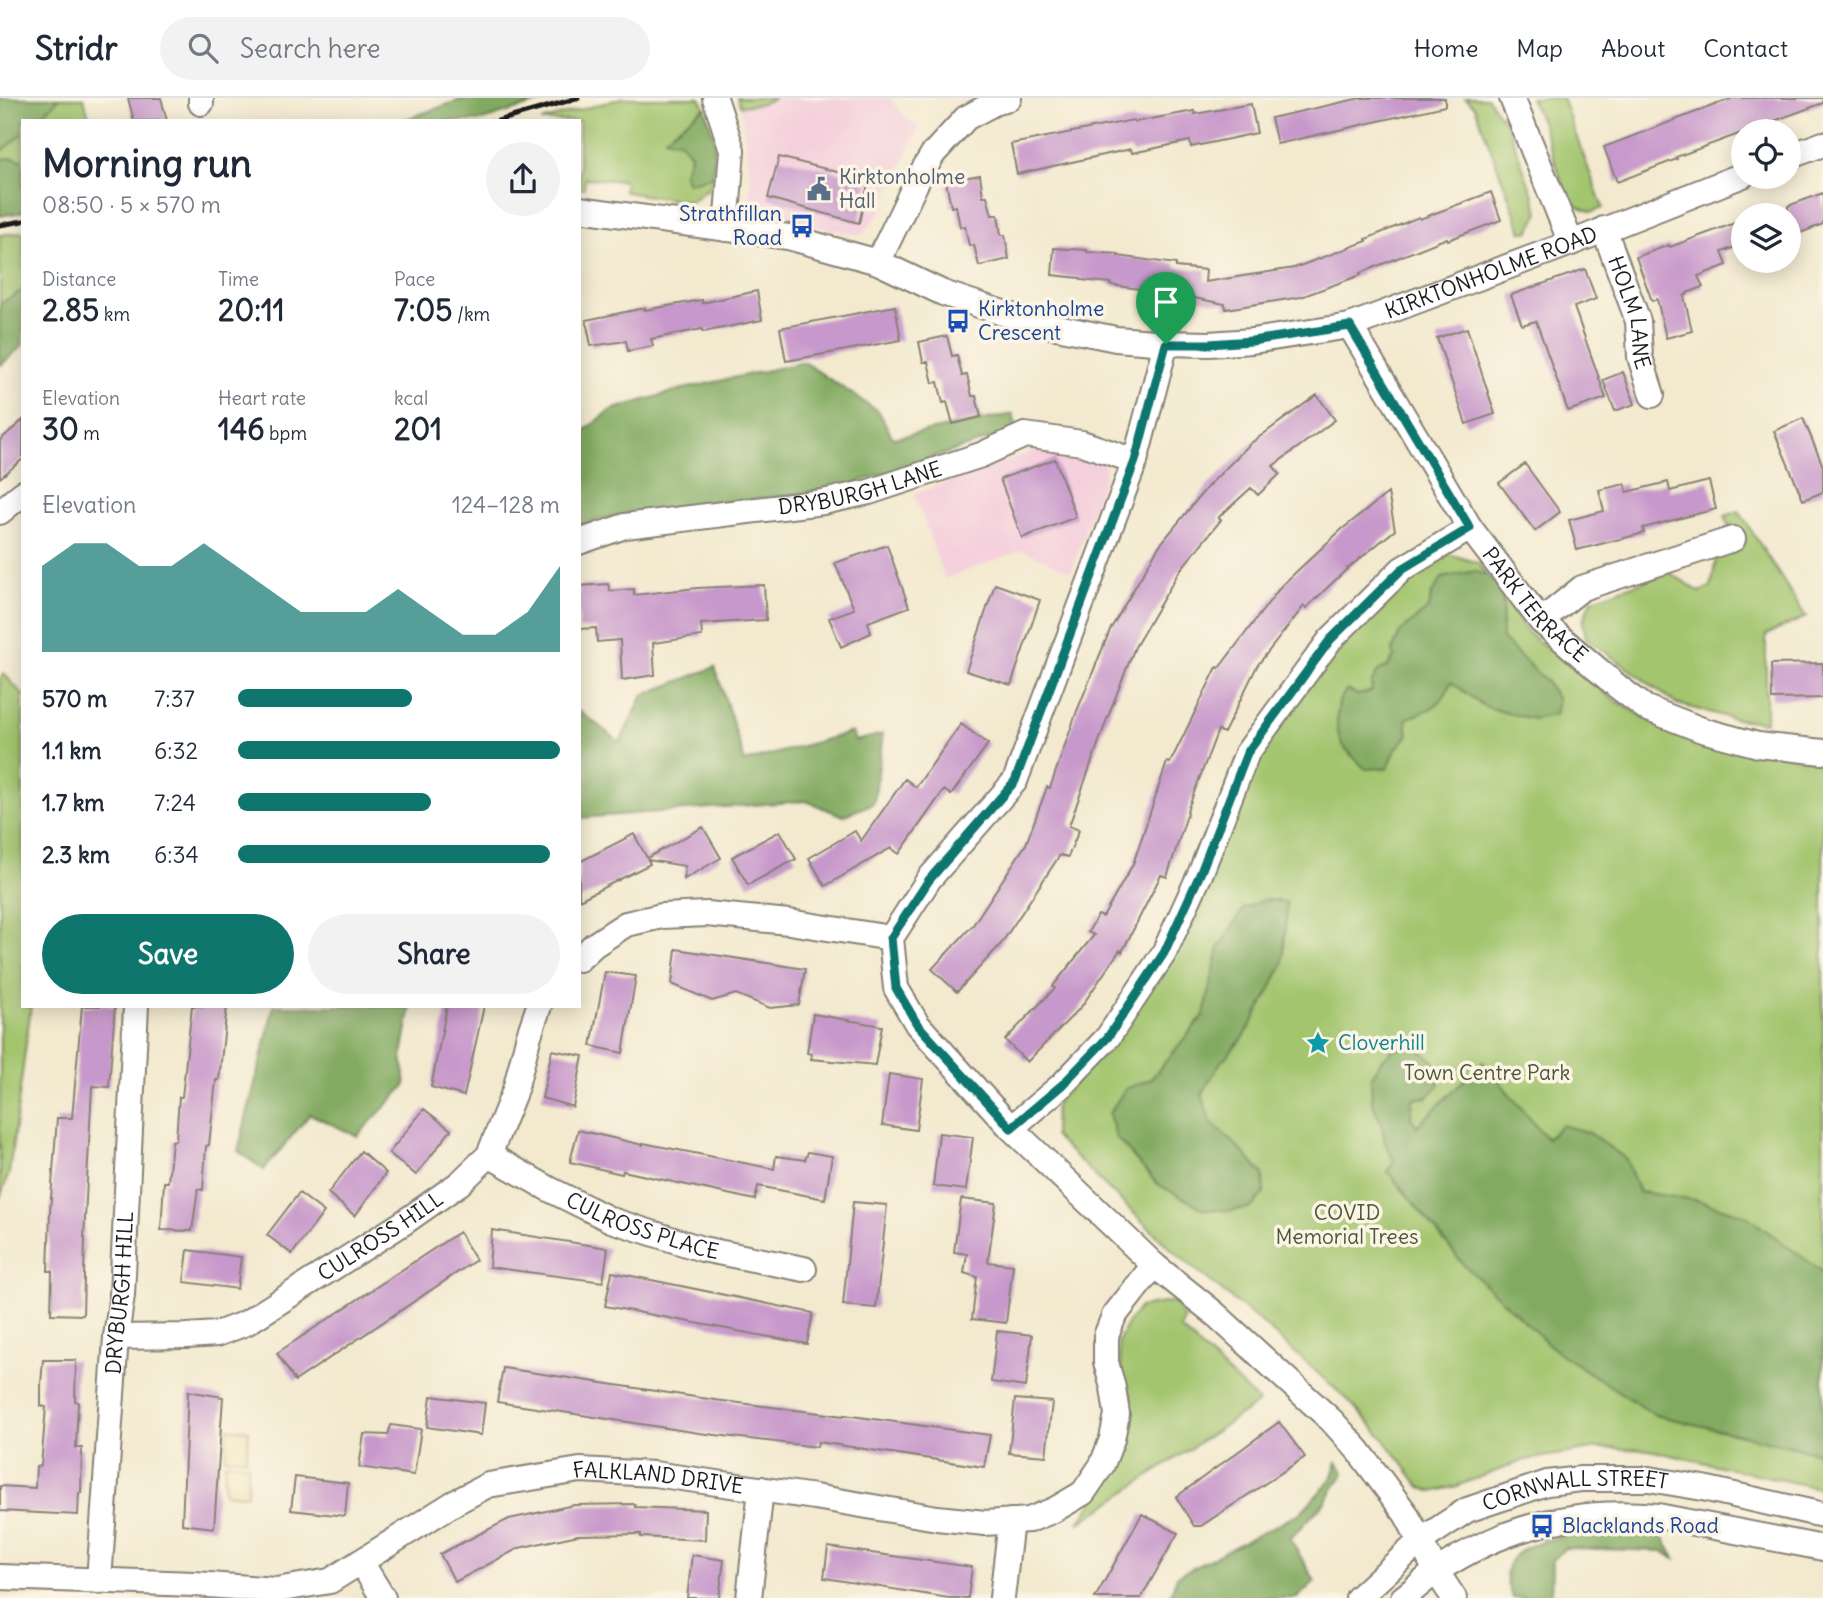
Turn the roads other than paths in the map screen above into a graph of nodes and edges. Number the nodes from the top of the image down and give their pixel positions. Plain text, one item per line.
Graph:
1 (715, 98) edge
2 (1009, 98) edge
3 (1512, 98) edge
4 (1823, 144) edge
5 (1801, 152) edge
6 (1731, 180) edge
7 (581, 209) edge
8 (726, 229) junction
9 (1604, 229) junction
10 (1571, 243) junction
11 (878, 262) junction
12 (1350, 326) junction
13 (1166, 344) junction
14 (1652, 395) dead end
15 (1135, 461) junction
16 (21, 495) edge
17 (0, 512) edge
18 (1470, 528) junction
19 (1732, 539) dead end
20 (581, 541) edge
21 (1541, 621) junction
22 (1823, 752) edge
23 (891, 938) junction
24 (581, 957) edge
25 (136, 1008) edge
26 (538, 1008) edge
27 (1011, 1128) junction
28 (489, 1155) junction
29 (1154, 1265) junction
30 (804, 1269) dead end
31 (116, 1338) junction
32 (761, 1489) junction
33 (1823, 1515) edge
34 (1011, 1521) junction
35 (1420, 1541) junction
36 (1823, 1548) edge
37 (361, 1562) junction
38 (1436, 1571) junction
39 (0, 1577) edge
40 (99, 1581) junction
41 (383, 1598) edge
42 (749, 1598) edge
43 (1002, 1598) edge
44 (1357, 1598) edge
45 (1404, 1598) edge
46 (1454, 1598) edge

1 - 8 street
2 - 11 street
3 - 10 street
4 - 5 street
6 - 9 street, KIRKTONHOLME ROAD
7 - 8 street, KIRKTONHOLME ROAD
8 - 11 street, KIRKTONHOLME ROAD
9 - 10 street, KIRKTONHOLME ROAD
9 - 14 street, HOLM LANE
10 - 12 street, KIRKTONHOLME ROAD
11 - 13 street, KIRKTONHOLME ROAD
12 - 13 street, KIRKTONHOLME ROAD
12 - 18 street, PARK TERRACE
13 - 15 street
15 - 20 street, DRYBURGH LANE
15 - 23 street
16 - 17 street
18 - 21 street, PARK TERRACE
18 - 27 street
19 - 21 street
21 - 22 street, PARK TERRACE
23 - 24 street
23 - 27 street
25 - 31 street, DRYBURGH HILL
26 - 28 street, CULROSS HILL
27 - 29 street
28 - 30 street, CULROSS PLACE
28 - 31 street, CULROSS HILL
29 - 34 street, FALKLAND DRIVE
29 - 35 street
31 - 40 street, DRYBURGH HILL
32 - 34 street, FALKLAND DRIVE
32 - 37 street, FALKLAND DRIVE
32 - 42 street
33 - 35 street, CORNWALL STREET
34 - 43 street
35 - 38 street
35 - 44 street, CORNWALL STREET
36 - 38 street, CORNWALL STREET
37 - 40 street, FALKLAND DRIVE
37 - 41 street
38 - 45 street, CORNWALL STREET
38 - 46 street
39 - 40 street, FALKLAND DRIVE

